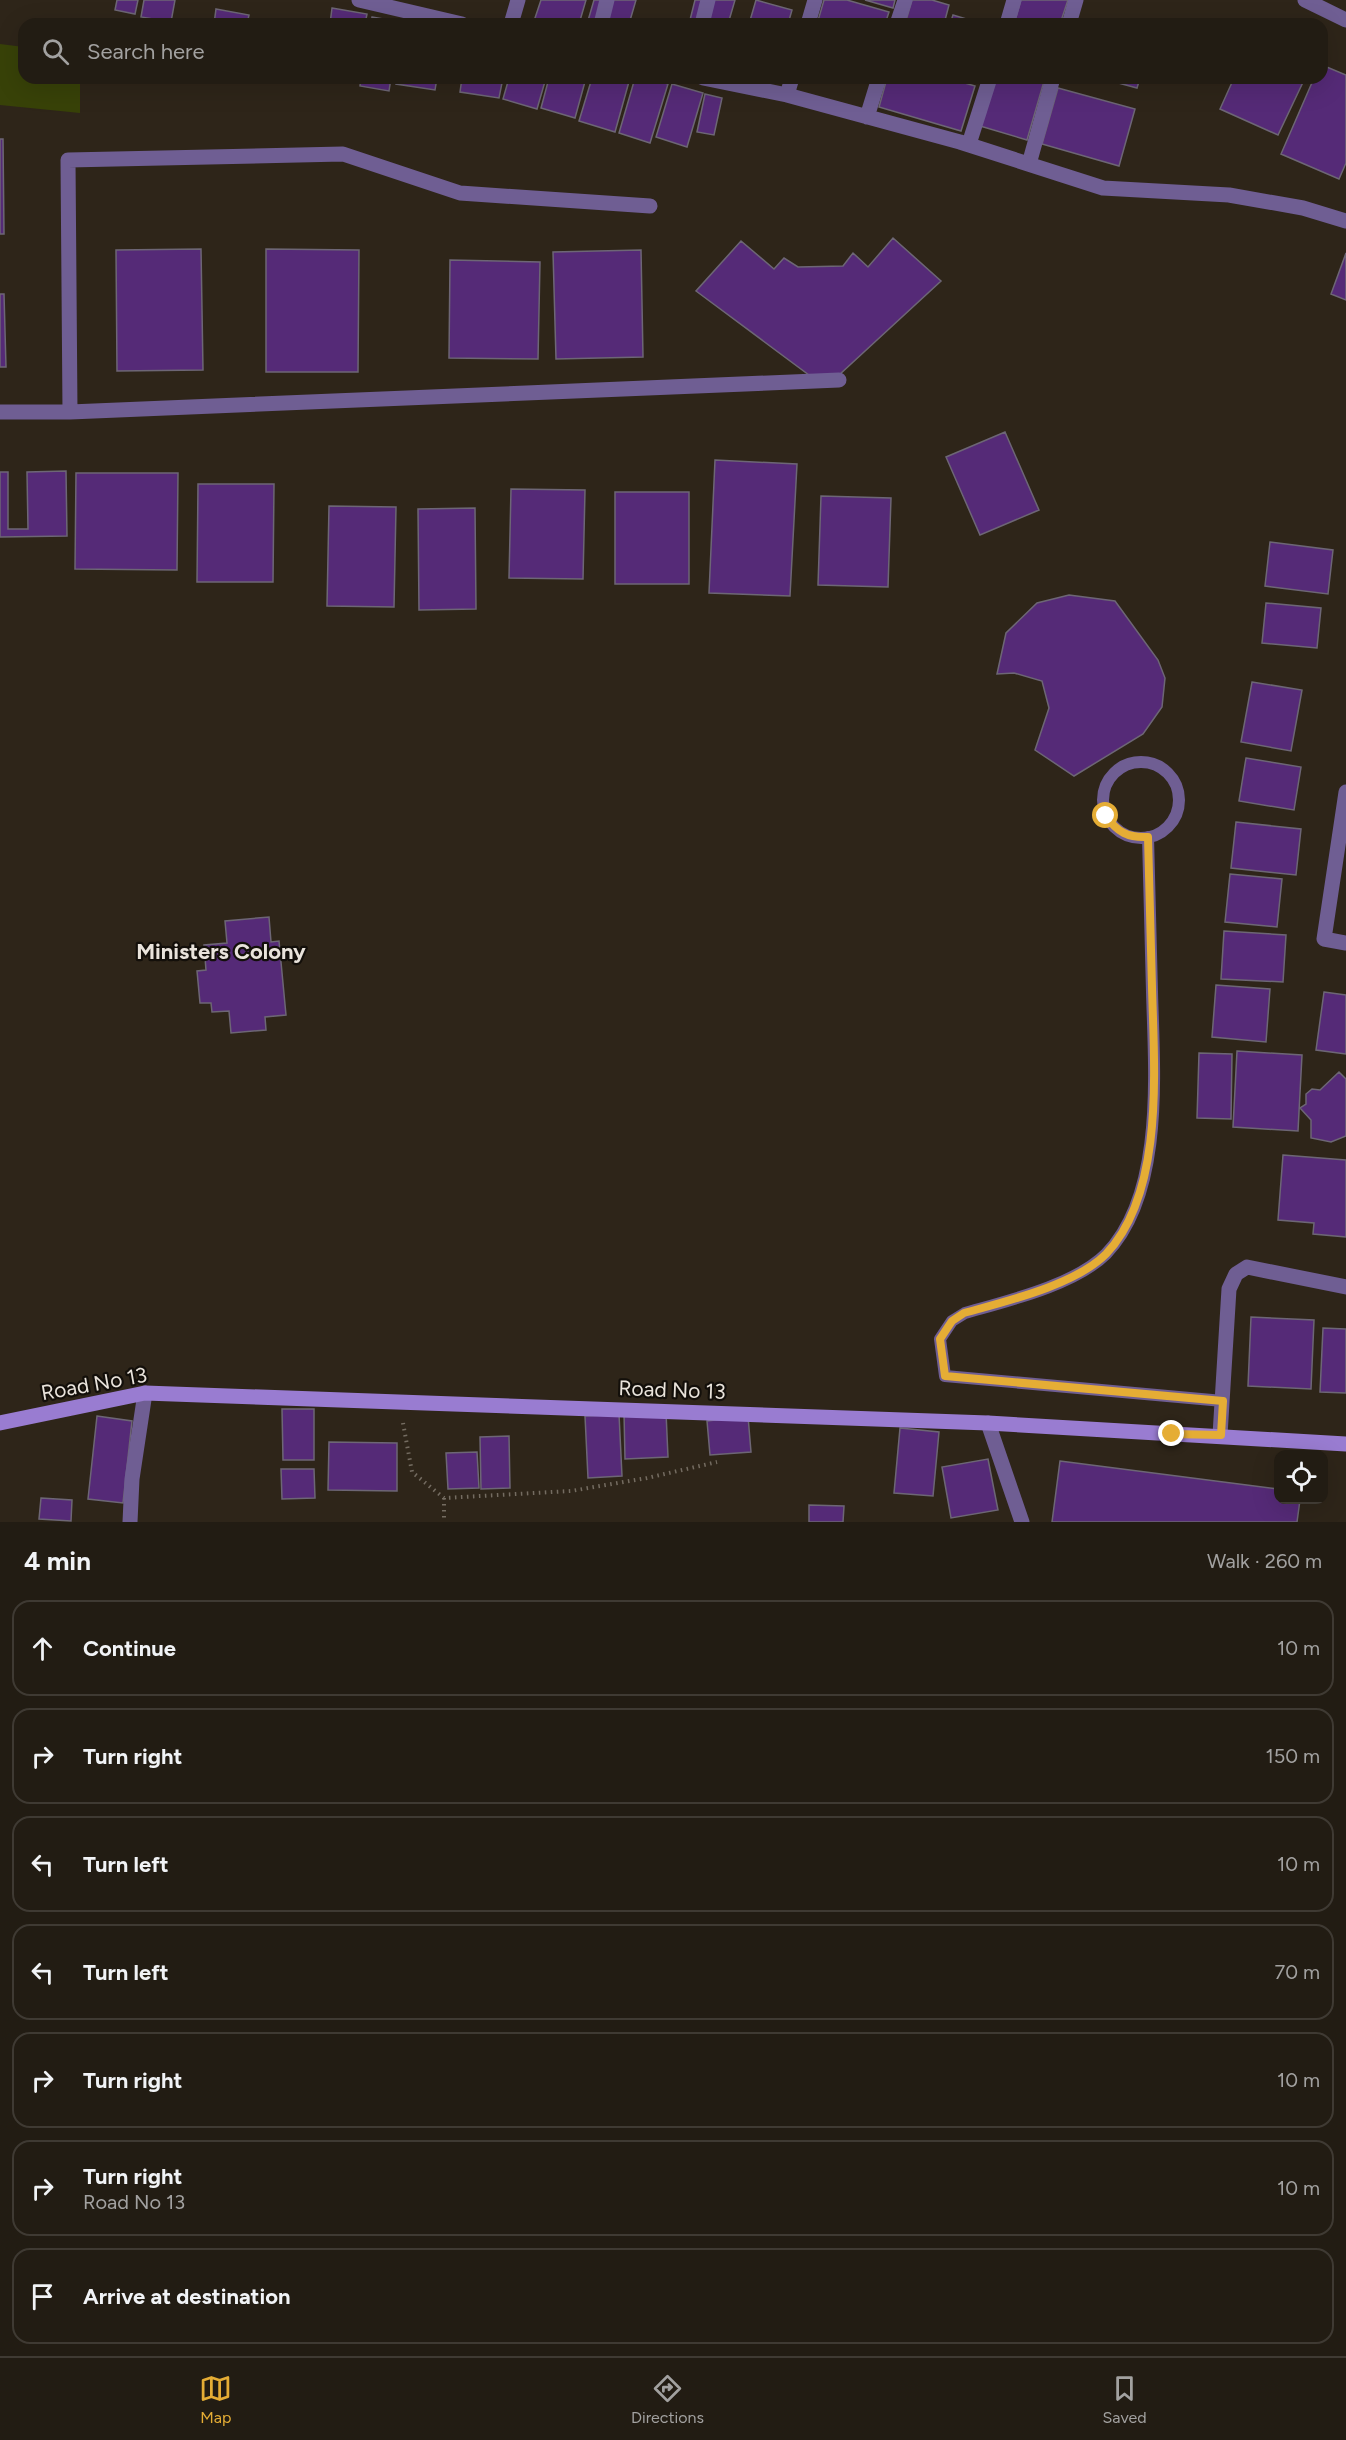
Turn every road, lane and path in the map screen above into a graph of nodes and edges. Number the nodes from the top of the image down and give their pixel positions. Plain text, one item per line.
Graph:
1 (359, 0) edge
2 (518, 0) edge
3 (607, 0) edge
4 (708, 0) edge
5 (815, 0) edge
6 (905, 0) edge
7 (1014, 0) edge
8 (1076, 0) edge
9 (1305, 0) edge
10 (403, 5) edge
11 (443, 18) edge
12 (514, 18) edge
13 (603, 18) edge
14 (704, 18) edge
15 (810, 18) edge
16 (899, 18) edge
17 (1009, 18) edge
18 (1071, 18) edge
19 (1346, 20) edge
20 (733, 84) edge
21 (790, 84) edge
22 (877, 84) edge
23 (988, 84) edge
24 (1051, 84) edge
25 (787, 95) junction
26 (867, 117) junction
27 (969, 144) junction
28 (1029, 164) junction
29 (650, 206) dead end
30 (1346, 221) edge
31 (838, 380) dead end
32 (0, 412) edge
33 (70, 412) junction
34 (1346, 792) edge
35 (1148, 837) junction
36 (1346, 944) edge
37 (1346, 1287) edge
38 (145, 1393) junction
39 (400, 1401) junction
40 (1223, 1401) junction
41 (0, 1423) edge
42 (988, 1423) junction
43 (1221, 1435) junction
44 (1346, 1444) edge
45 (717, 1462) dead end
46 (444, 1498) junction
47 (130, 1522) edge
48 (444, 1522) edge
49 (1022, 1522) edge

1 - 10 street
2 - 12 street
3 - 13 street
4 - 14 street
5 - 15 street
6 - 16 street
7 - 17 street
8 - 18 street
9 - 19 street
10 - 11 street
20 - 25 street
21 - 25 street
22 - 26 street
23 - 27 street
24 - 28 street
25 - 26 street
26 - 27 street
27 - 28 street
28 - 30 street
29 - 33 street
31 - 33 street
32 - 33 street
34 - 36 street
35 - 35 lane
35 - 40 lane
37 - 40 street
38 - 39 street, Road No 13
38 - 41 street, Road No 13
38 - 47 street
39 - 42 street, Road No 13
39 - 46 path
40 - 43 street
42 - 43 street, Road No 13
42 - 49 street
43 - 44 street, Road No 13
45 - 46 path
46 - 48 path

